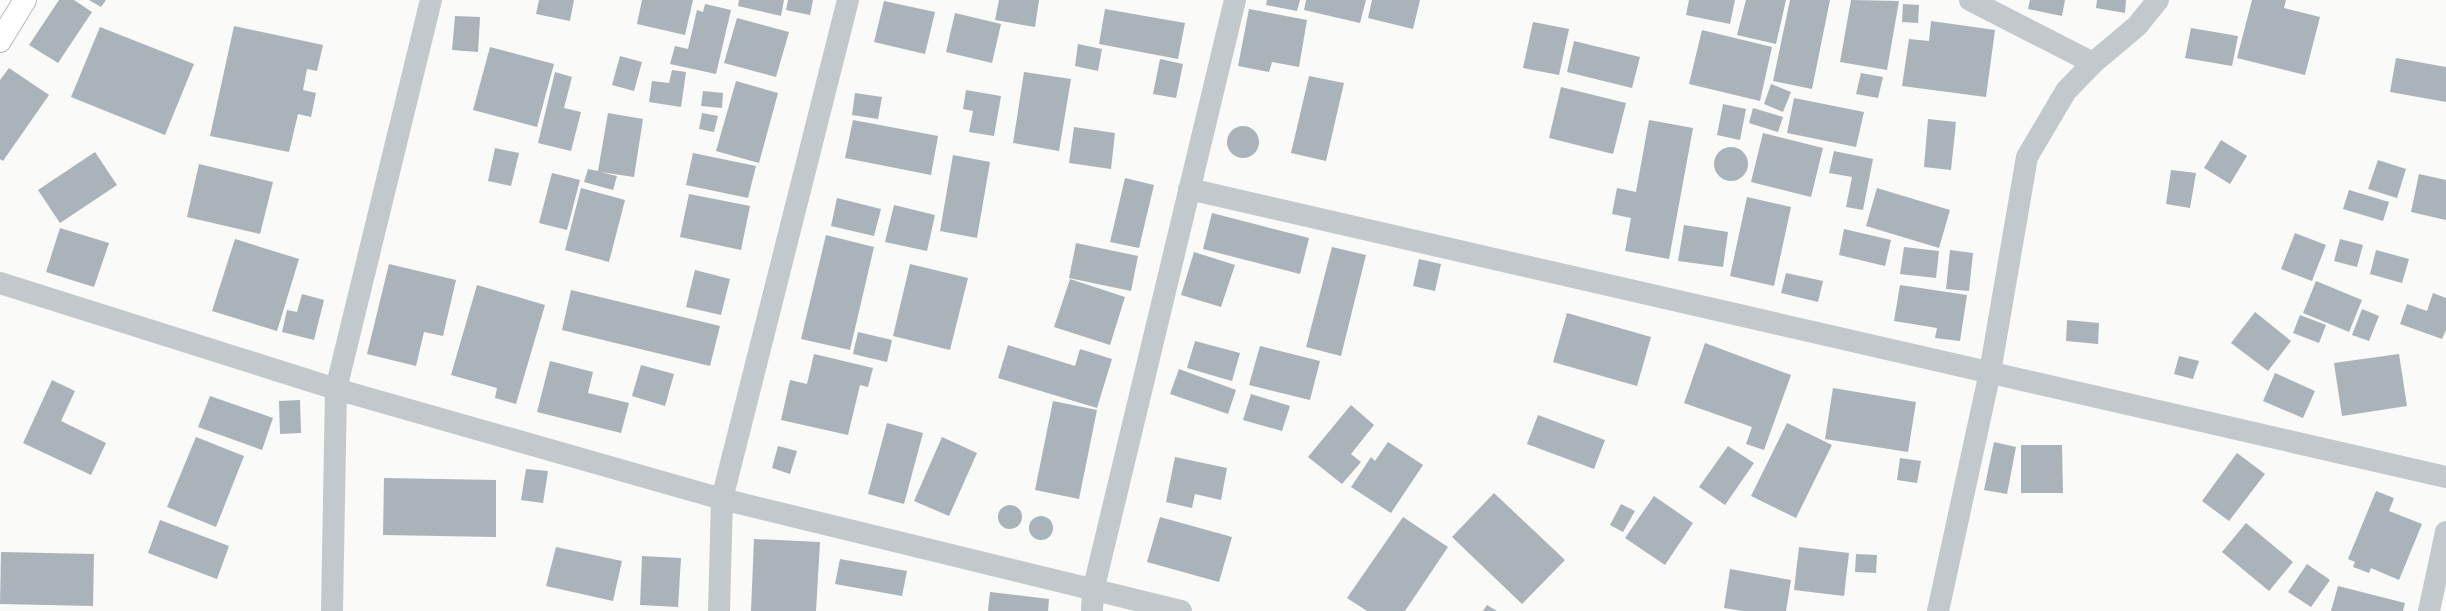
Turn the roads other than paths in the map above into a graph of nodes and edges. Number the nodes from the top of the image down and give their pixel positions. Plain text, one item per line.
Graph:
1 (25, 0) edge
2 (431, 0) edge
3 (848, 0) edge
4 (1235, 0) edge
5 (1970, 0) edge
6 (2158, 0) edge
7 (0, 41) edge
8 (2093, 63) junction
9 (1189, 189) junction
10 (0, 283) edge
11 (1990, 372) junction
12 (336, 389) junction
13 (2446, 477) edge
14 (722, 499) junction
15 (2446, 532) edge
16 (1093, 601) edge
17 (332, 611) edge
18 (720, 611) edge
19 (1181, 611) edge
20 (1938, 611) edge
21 (2429, 611) edge

1 - 7 main road
2 - 12 street
3 - 14 street
4 - 9 street
5 - 8 street
6 - 8 street
8 - 11 street
9 - 11 street
9 - 16 street
10 - 12 street
11 - 13 street
11 - 20 street
12 - 14 street
12 - 17 street
14 - 16 street
14 - 18 street
15 - 21 street
16 - 19 street

